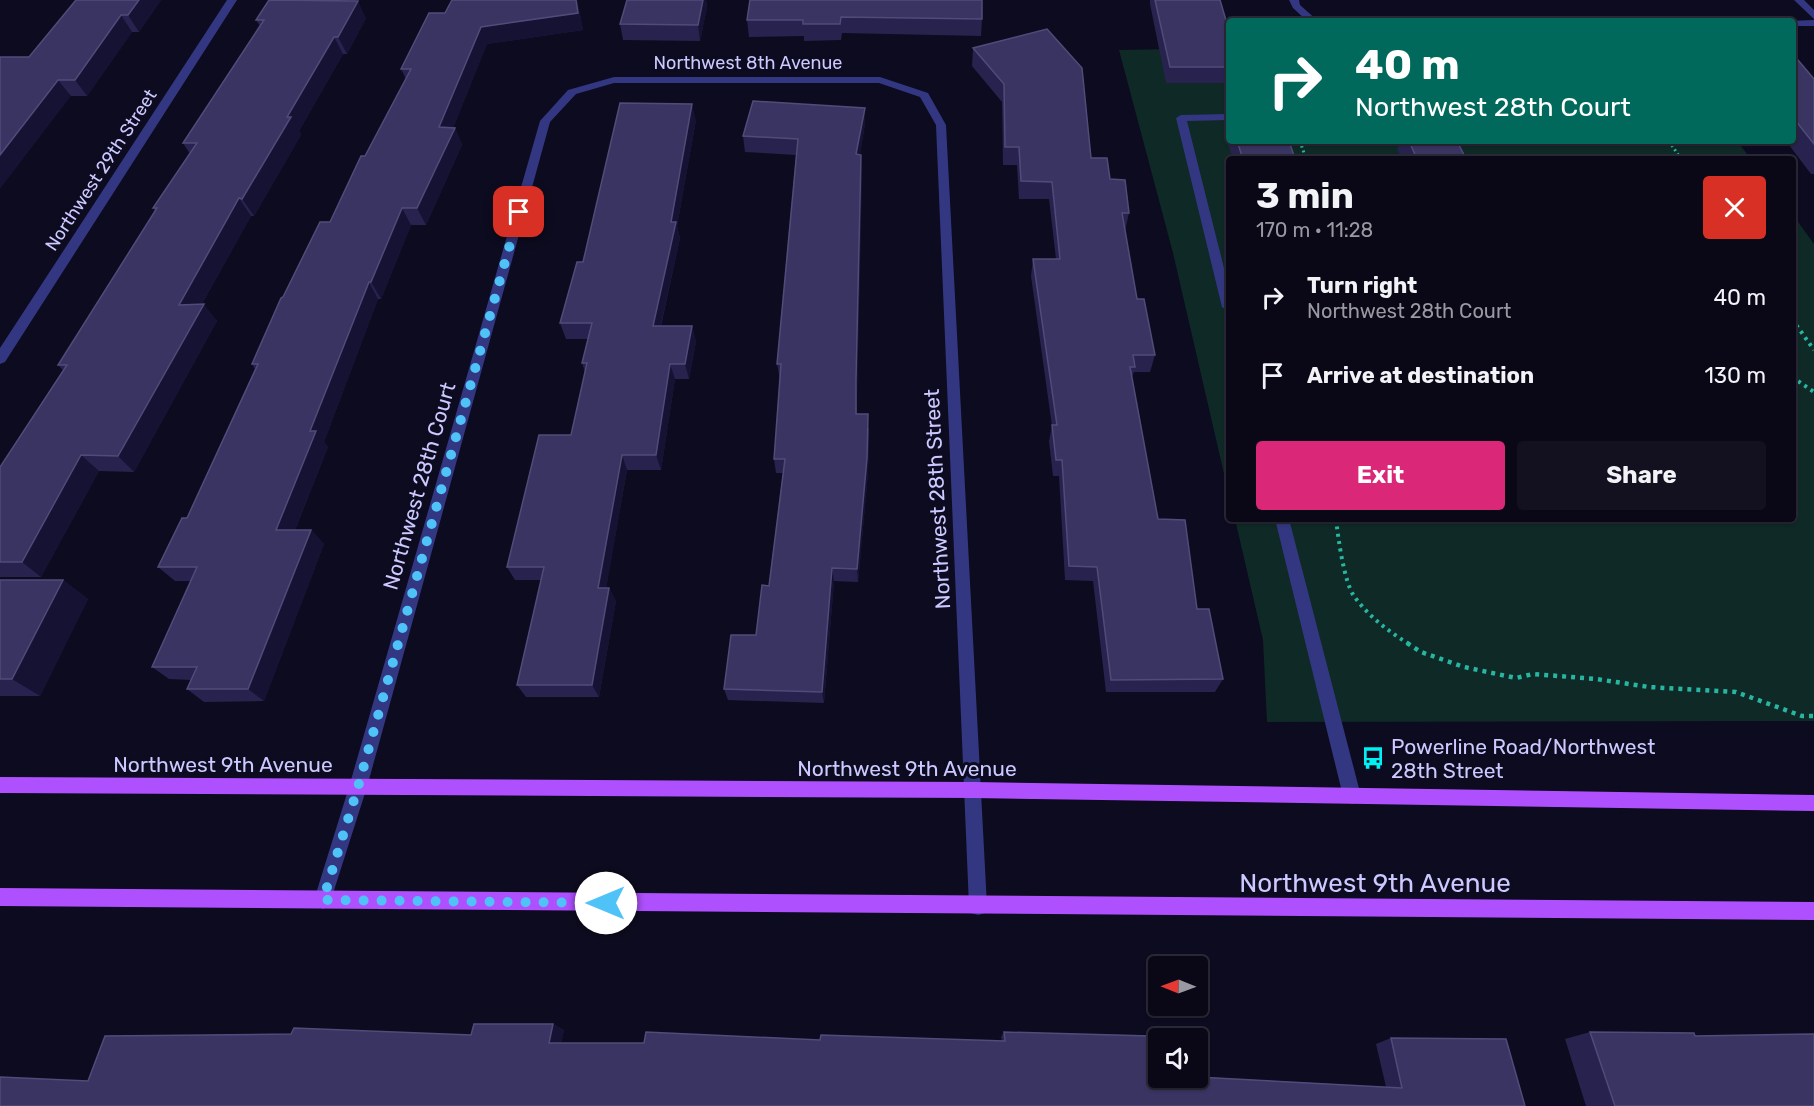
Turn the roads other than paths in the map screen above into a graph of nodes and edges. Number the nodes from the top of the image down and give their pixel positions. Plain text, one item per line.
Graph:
1 (232, 0) edge
2 (1294, 0) edge
3 (1799, 0) edge
4 (1814, 16) edge
5 (1310, 18) edge
6 (1796, 23) edge
7 (1814, 23) edge
8 (572, 92) joint
9 (924, 95) joint
10 (1226, 117) edge
11 (1226, 299) edge
12 (0, 359) edge
13 (1283, 522) edge
14 (0, 784) edge
15 (358, 787) junction
16 (974, 790) junction
17 (1352, 796) junction
18 (1814, 803) edge
19 (0, 897) edge
20 (323, 900) junction
21 (978, 906) junction
22 (1814, 911) edge

1 - 12 street, Northwest 29th Street
2 - 5 street
3 - 4 street
6 - 7 street
8 - 9 street, Northwest 8th Avenue
8 - 15 street, Northwest 28th Court
9 - 16 street, Northwest 28th Street
10 - 11 street
13 - 17 street
14 - 15 main road, Northwest 9th Avenue
15 - 16 main road, Northwest 9th Avenue
15 - 20 street, Northwest 28th Court
16 - 17 main road, Northwest 9th Avenue
16 - 21 street, Northwest 28th Street
17 - 18 main road, Northwest 9th Avenue
19 - 20 main road, Northwest 9th Avenue
20 - 21 main road, Northwest 9th Avenue
21 - 22 main road, Northwest 9th Avenue

